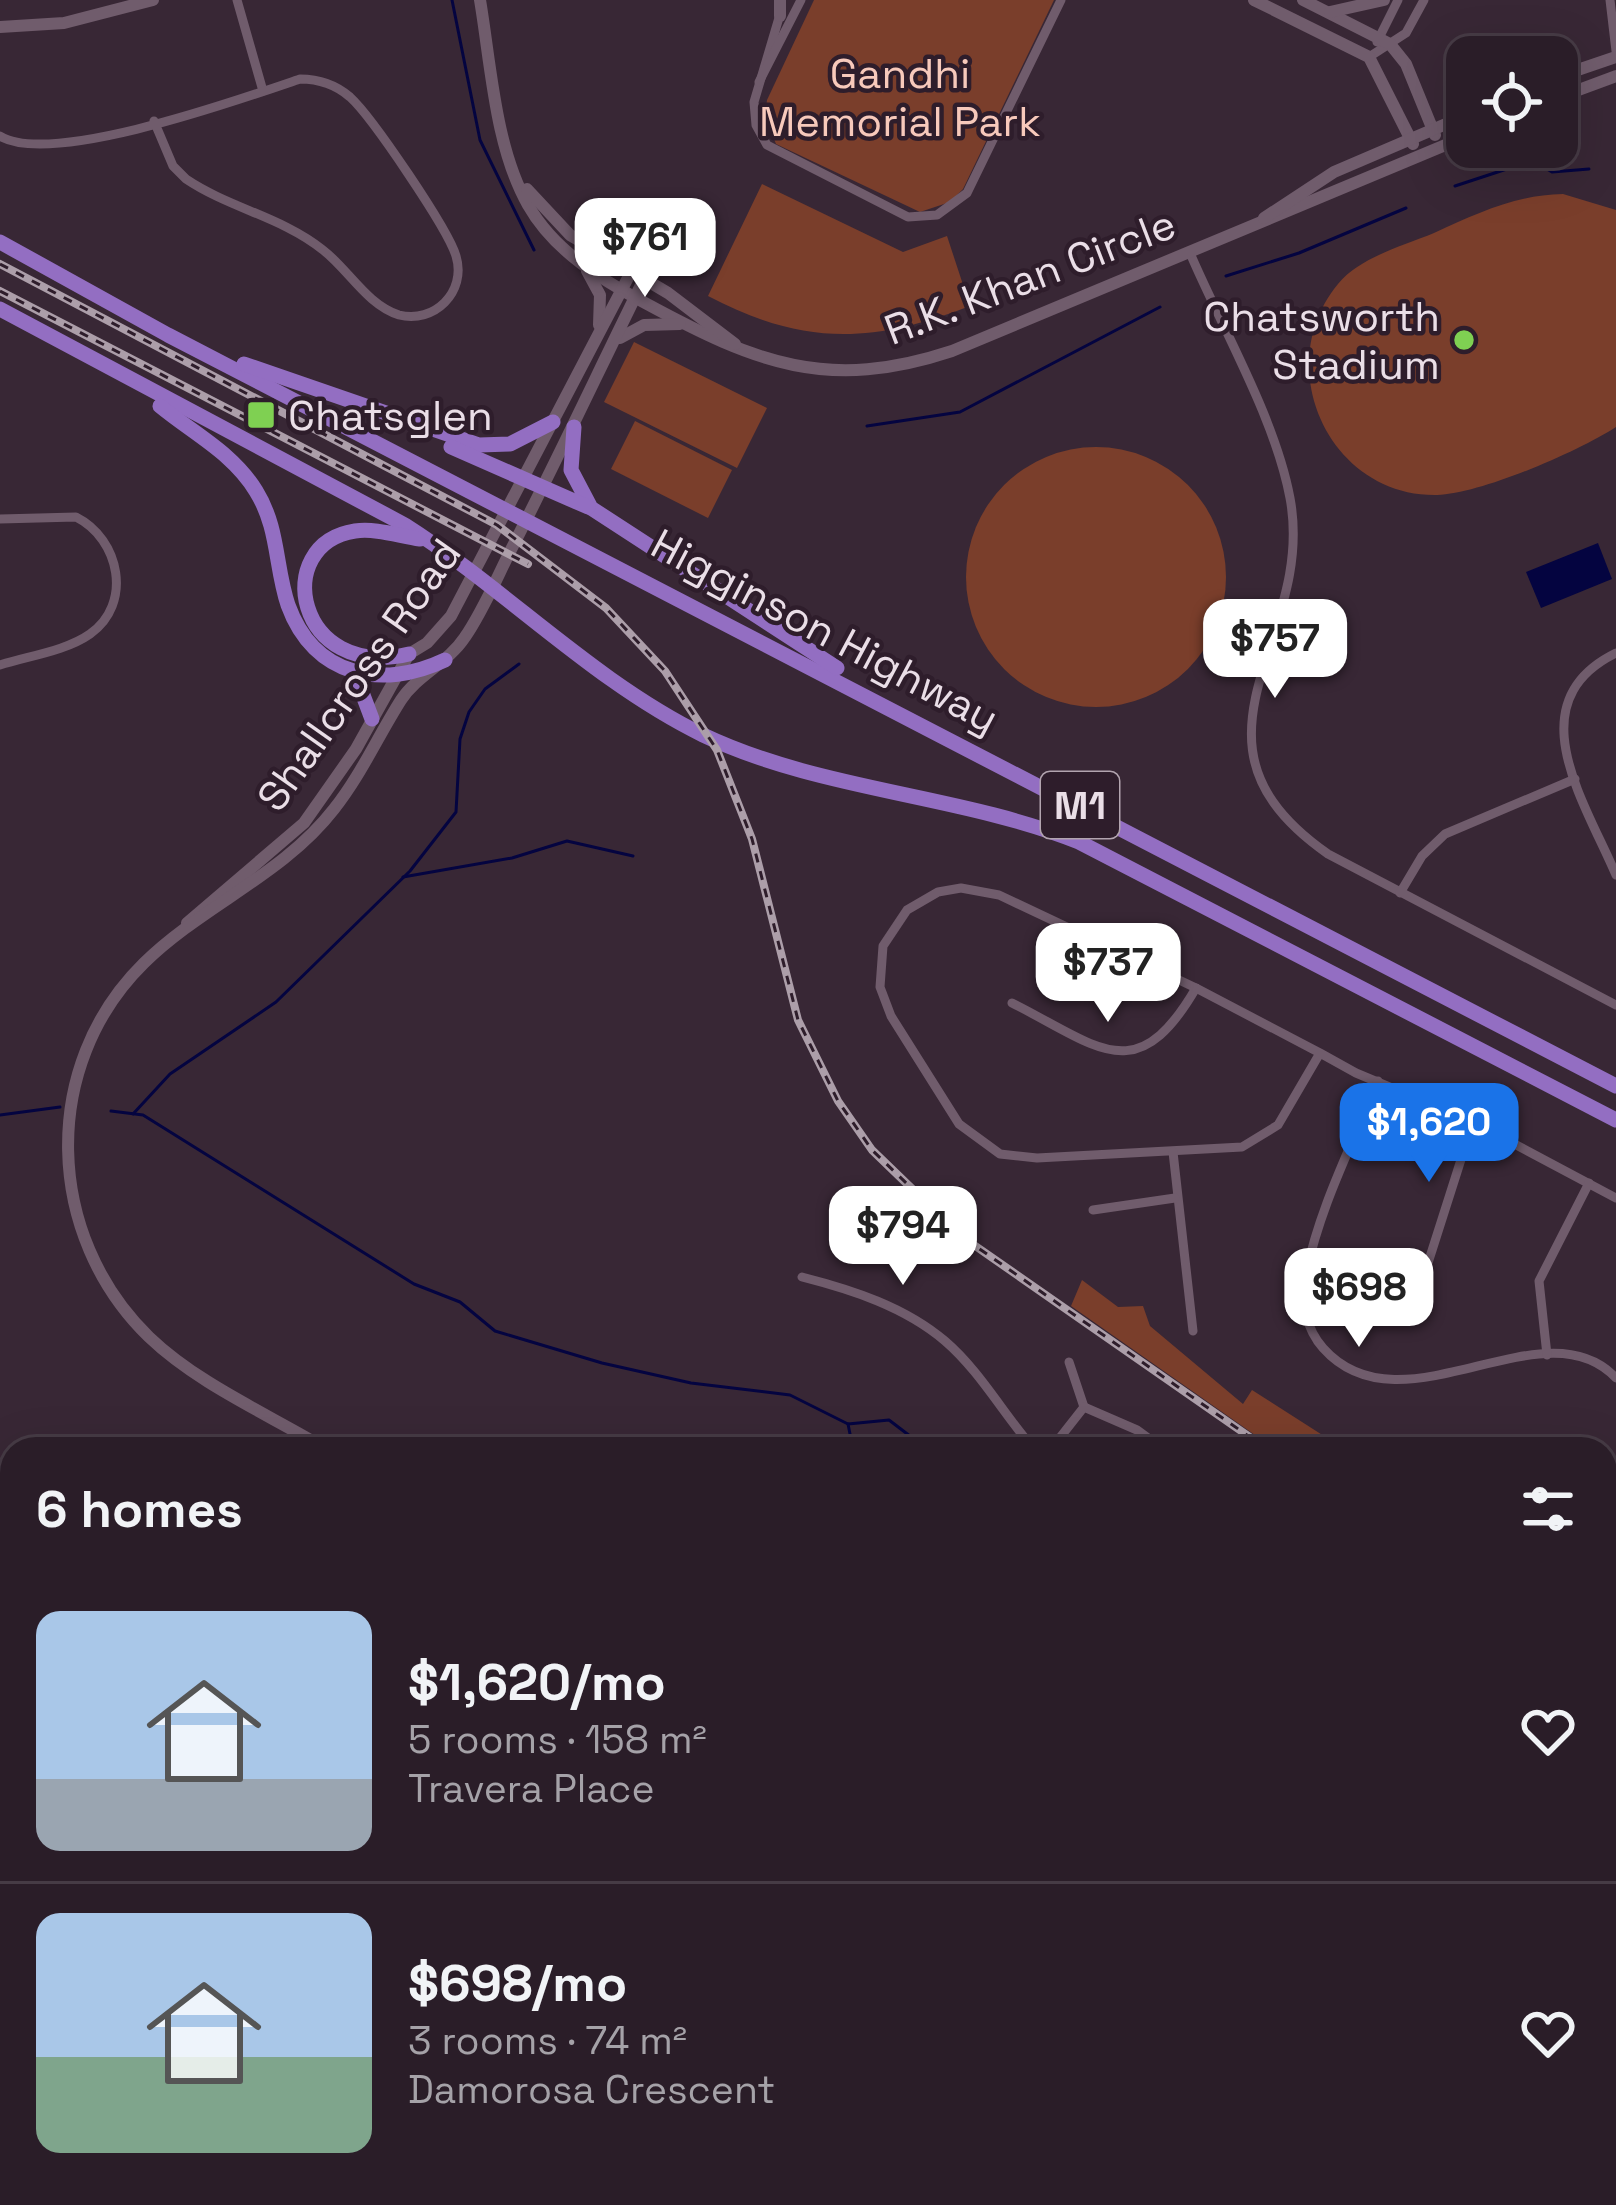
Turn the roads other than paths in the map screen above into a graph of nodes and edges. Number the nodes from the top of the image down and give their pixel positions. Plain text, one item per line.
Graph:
1 (153, 0) edge
2 (237, 0) edge
3 (480, 0) edge
4 (782, 0) edge
5 (801, 0) edge
6 (1061, 0) edge
7 (1254, 0) edge
8 (1303, 0) edge
9 (1384, 0) edge
10 (1398, 0) edge
11 (1424, 0) edge
12 (1610, 0) edge
13 (1329, 13) junction
14 (780, 16) joint
15 (0, 26) edge
16 (1409, 29) junction
17 (1385, 40) junction
18 (1616, 54) edge
19 (1369, 57) junction
20 (1402, 57) junction
21 (1578, 69) edge
22 (1616, 76) edge
23 (759, 82) junction
24 (1578, 90) edge
25 (262, 92) junction
26 (154, 122) junction
27 (1446, 123) edge
28 (1432, 129) junction
29 (0, 136) edge
30 (1411, 139) junction
31 (1446, 145) edge
32 (1441, 147) junction
33 (1419, 156) junction
34 (516, 173) junction
35 (1253, 226) junction
36 (0, 242) edge
37 (1190, 253) junction
38 (583, 264) junction
39 (631, 272) junction
40 (644, 279) junction
41 (621, 290) junction
42 (635, 298) junction
43 (0, 309) edge
44 (687, 326) junction
45 (168, 335) junction
46 (596, 338) junction
47 (616, 340) junction
48 (756, 357) junction
49 (130, 382) junction
50 (358, 405) junction
51 (553, 422) junction
52 (574, 427) junction
53 (525, 476) junction
54 (545, 484) junction
55 (591, 508) junction
56 (0, 519) edge
57 (429, 541) junction
58 (409, 653) junction
59 (1616, 653) edge
60 (362, 657) junction
61 (445, 660) junction
62 (0, 664) edge
63 (356, 674) junction
64 (393, 678) junction
65 (402, 698) junction
66 (371, 718) junction
67 (951, 738) junction
68 (1575, 779) junction
69 (1616, 875) edge
70 (1400, 892) junction
71 (178, 934) junction
72 (1196, 988) junction
73 (1012, 1003) dead end
74 (1616, 1005) edge
75 (1320, 1054) junction
76 (1378, 1081) junction
77 (1616, 1086) edge
78 (1417, 1096) junction
79 (1363, 1117) junction
80 (1616, 1120) edge
81 (1473, 1122) junction
82 (1173, 1152) junction
83 (1589, 1183) junction
84 (1175, 1198) junction
85 (1616, 1198) edge
86 (1093, 1210) dead end
87 (1428, 1263) dead end
88 (802, 1276) dead end
89 (1192, 1331) dead end
90 (1547, 1355) junction
91 (1069, 1362) dead end
92 (1616, 1378) edge
93 (1084, 1407) junction
94 (306, 1437) edge
95 (1024, 1437) edge
96 (1060, 1437) edge
97 (1147, 1437) edge

1 - 15 street
2 - 25 street
3 - 34 street, R.K. Khan Circle
4 - 14 street
5 - 23 street
6 - 23 street
7 - 19 street
8 - 13 street
9 - 13 street
10 - 17 street
11 - 16 street
12 - 18 street
13 - 17 street
14 - 23 street
16 - 17 street
16 - 20 street
17 - 19 street
17 - 20 street
18 - 21 street
19 - 30 street
20 - 28 street
22 - 24 street
25 - 26 street
25 - 26 street
26 - 29 street
27 - 28 street, R.K. Khan Circle
28 - 30 street, R.K. Khan Circle
28 - 32 street
30 - 33 street
30 - 35 street, R.K. Khan Circle
31 - 32 street, R.K. Khan Circle
32 - 33 street, R.K. Khan Circle
33 - 35 street, R.K. Khan Circle
34 - 38 street, R.K. Khan Circle
34 - 39 street, R.K. Khan Circle
35 - 37 street, R.K. Khan Circle
36 - 45 highway, Higginson Highway / M1
37 - 48 street, R.K. Khan Circle
37 - 70 street
38 - 41 street, R.K. Khan Circle
38 - 46 street
39 - 40 street, R.K. Khan Circle
39 - 41 street, Shallcross Road
40 - 42 street, Shallcross Road
40 - 48 street, R.K. Khan Circle
41 - 42 street, R.K. Khan Circle
41 - 46 street, Shallcross Road
42 - 44 street, R.K. Khan Circle
42 - 47 street, Shallcross Road
43 - 49 highway, M1
44 - 47 street
44 - 48 street, R.K. Khan Circle
45 - 50 highway
45 - 67 highway, Higginson Highway / M1
46 - 51 street, Shallcross Road
47 - 52 street, Shallcross Road
49 - 57 highway, M1
49 - 63 highway
50 - 51 highway
50 - 53 highway
51 - 53 street, Shallcross Road
52 - 54 street, Shallcross Road
52 - 55 highway
53 - 54 highway
53 - 58 street, Shallcross Road
54 - 55 highway
54 - 61 street, Shallcross Road
55 - 67 highway
56 - 62 street
57 - 60 highway
57 - 80 highway, M1
58 - 60 highway
58 - 64 street, Shallcross Road
59 - 68 street
60 - 64 highway
61 - 64 highway
61 - 65 street, Shallcross Road
63 - 64 highway
63 - 66 highway
64 - 65 highway
64 - 66 street, Shallcross Road
65 - 71 street, Shallcross Road
66 - 71 street, Shallcross Road
67 - 77 highway, Higginson Highway / M1
68 - 69 street
68 - 70 street
70 - 74 street
71 - 94 street, Shallcross Road
72 - 73 street
72 - 75 street
72 - 82 street
75 - 76 street
75 - 82 street
76 - 78 street
76 - 79 street
78 - 79 street
78 - 81 street
79 - 90 street
81 - 83 street
81 - 87 street
82 - 84 street
83 - 85 street
83 - 90 street
84 - 86 street
84 - 89 street
88 - 95 street
90 - 92 street
91 - 93 street
93 - 96 street
93 - 97 street

